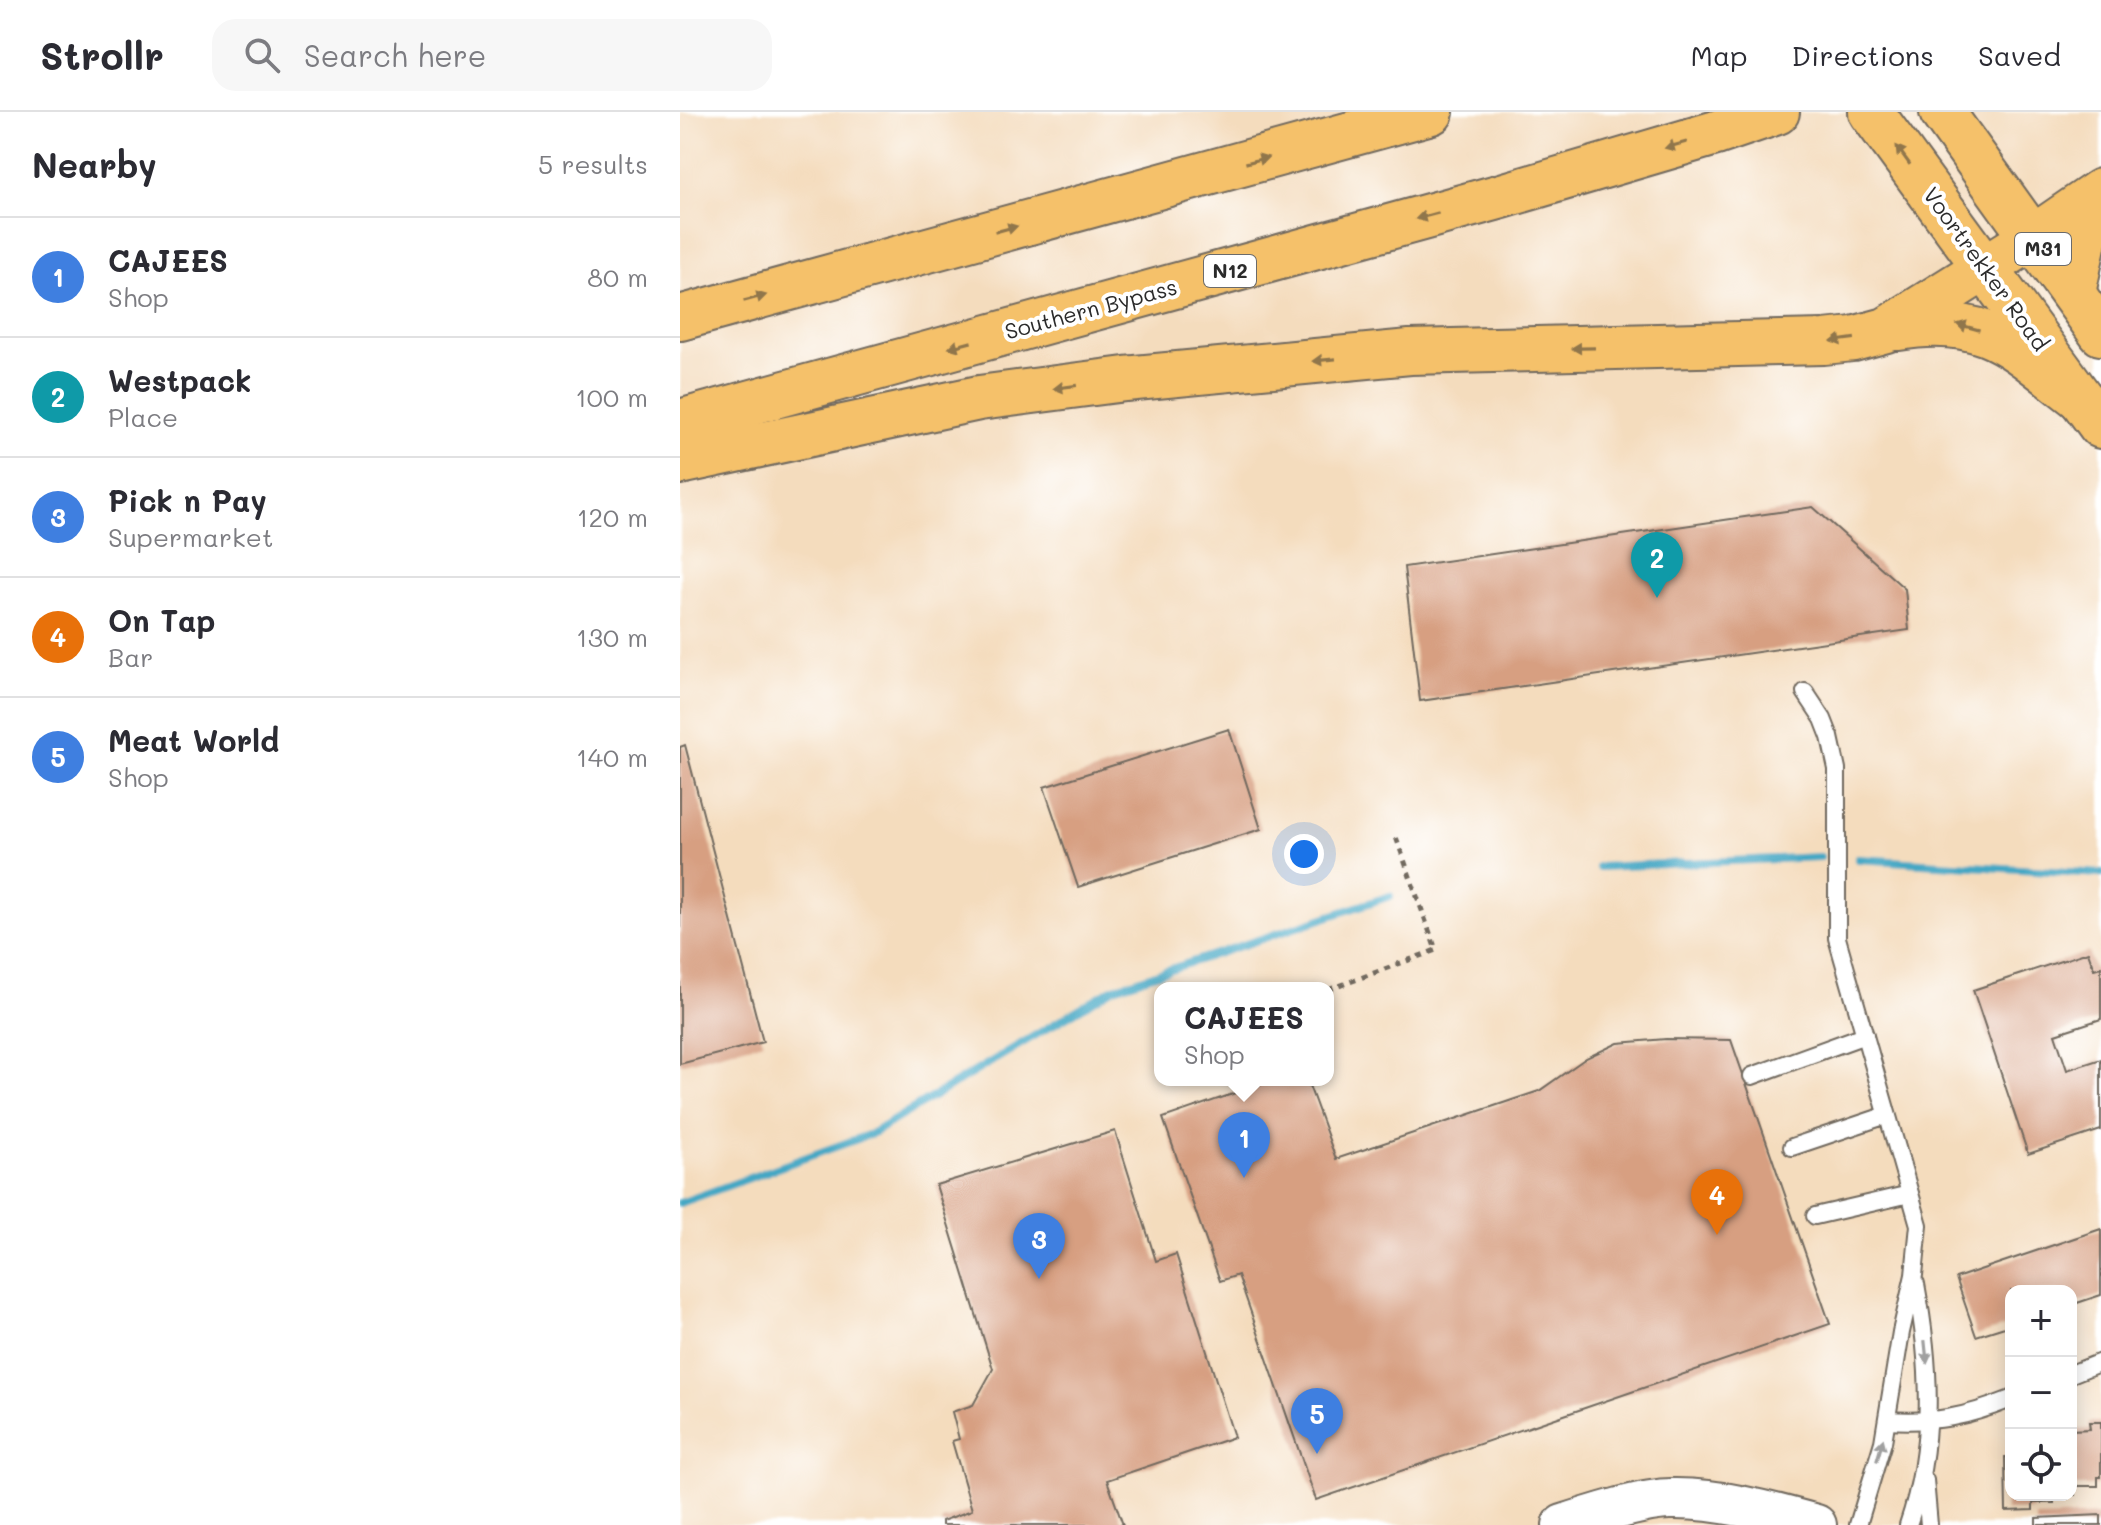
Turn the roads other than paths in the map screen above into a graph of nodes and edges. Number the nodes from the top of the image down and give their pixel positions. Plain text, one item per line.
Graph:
1 (1431, 112) edge
2 (1777, 112) edge
3 (1871, 112) edge
4 (1942, 112) edge
5 (2101, 191) edge
6 (2101, 205) edge
7 (2034, 237) junction
8 (1986, 268) junction
9 (2073, 293) junction
10 (680, 318) edge
11 (1886, 330) junction
12 (2101, 333) edge
13 (2091, 412) edge
14 (680, 422) edge
15 (680, 462) edge
16 (1805, 692) dead end
17 (1865, 1035) junction
18 (1752, 1076) dead end
19 (1887, 1115) junction
20 (1792, 1147) dead end
21 (1910, 1194) junction
22 (1815, 1216) dead end
23 (1914, 1275) junction
24 (2101, 1362) edge
25 (2077, 1372) edge
26 (2005, 1401) edge
27 (1887, 1420) junction
28 (1927, 1422) junction
29 (1924, 1450) junction
30 (1563, 1525) edge
31 (1816, 1525) edge
32 (1858, 1525) edge
33 (1908, 1525) edge
34 (1929, 1525) edge

10 -> 1 main road
2 -> 14 main road, Southern Bypass / N12
8 -> 3 main road, Voortrekker Road / M31
4 - 7 main road, M31
5 - 7 main road
6 - 9 main road
7 - 8 main road
7 - 9 main road, M31
8 - 11 main road
8 - 13 main road, Voortrekker Road / M31
9 - 12 main road, M31
13 -> 11 main road
11 -> 15 main road
16 - 17 lane
17 - 18 lane
17 - 19 lane
19 - 20 lane
19 - 21 lane
21 - 22 lane
21 - 23 lane
23 - 27 lane
23 -> 28 lane
24 - 25 lane
26 - 28 lane
27 - 28 lane
32 -> 27 lane
28 - 29 lane
29 - 33 lane
29 - 34 lane
30 - 31 street

